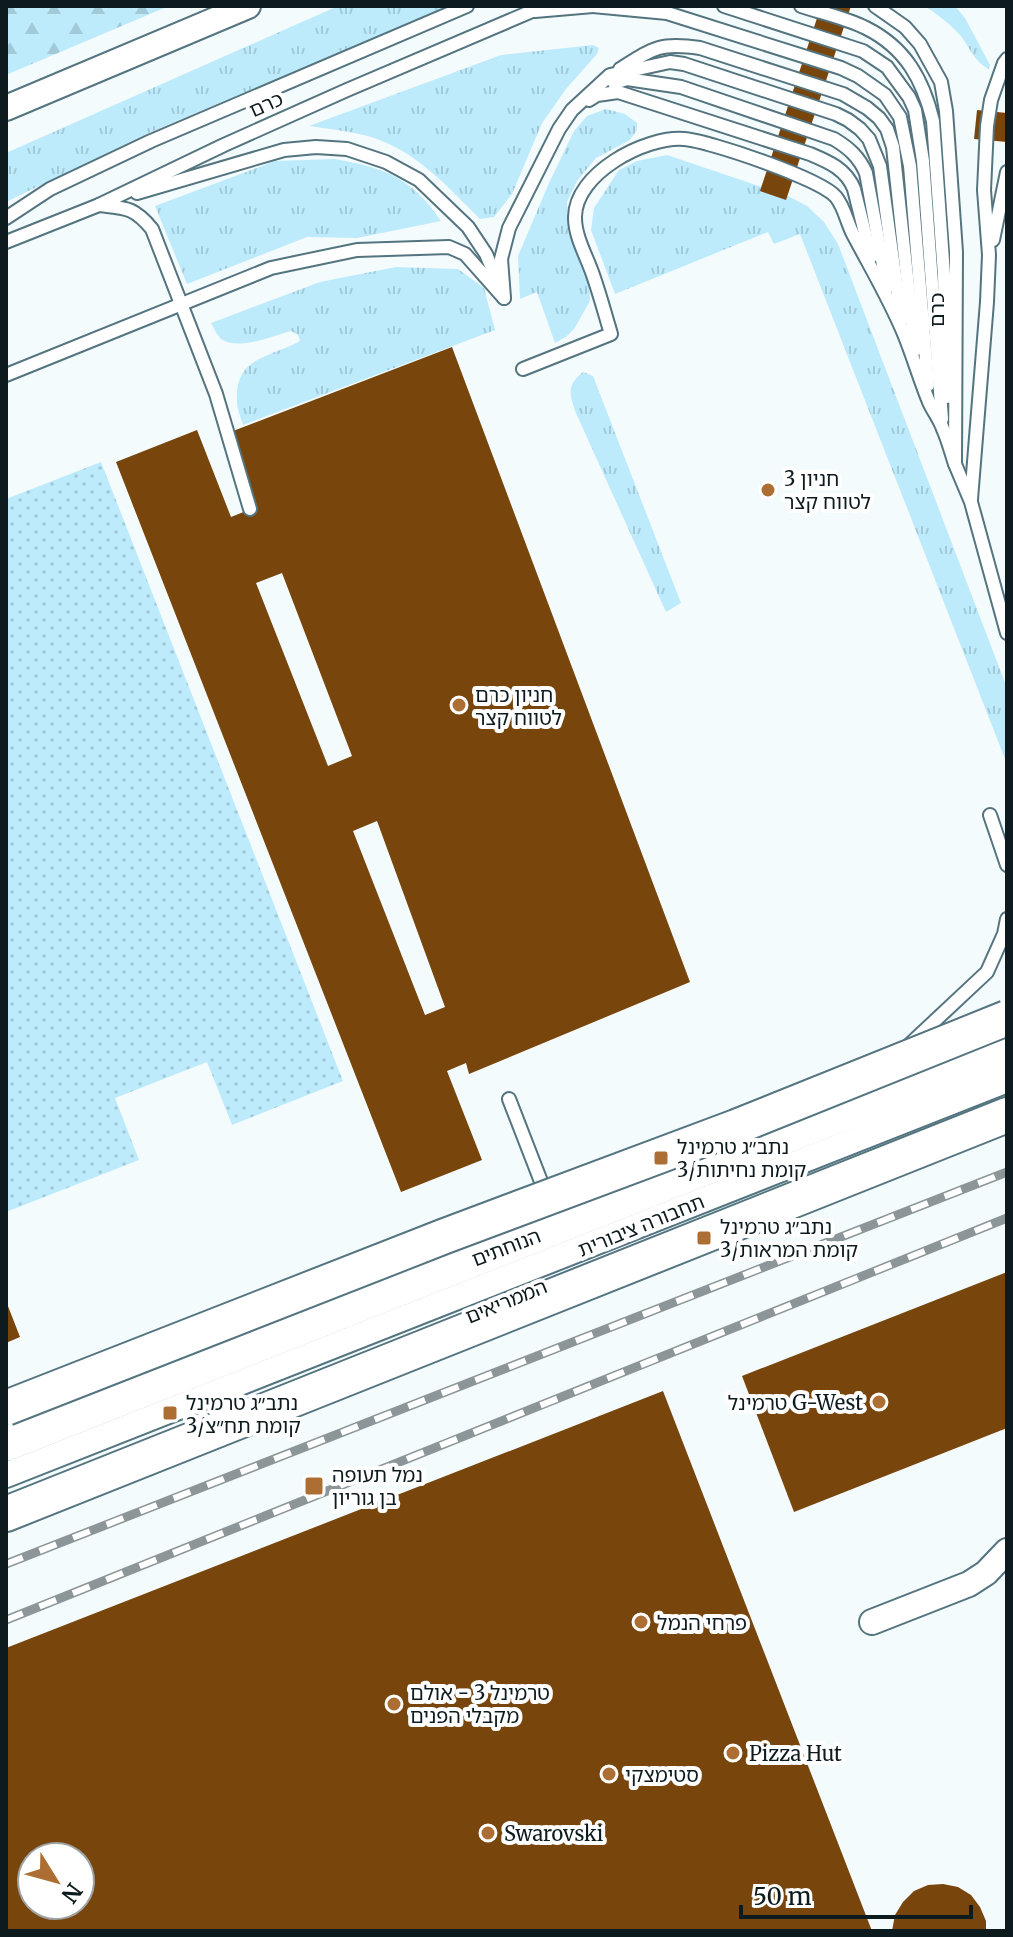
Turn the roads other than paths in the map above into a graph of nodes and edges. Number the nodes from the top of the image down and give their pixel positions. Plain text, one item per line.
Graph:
1 (248, 6) edge
2 (467, 6) edge
3 (552, 6) edge
4 (562, 6) edge
5 (593, 6) edge
6 (724, 6) edge
7 (801, 6) edge
8 (875, 6) edge
9 (538, 9) edge
10 (1007, 59) edge
11 (610, 75) junction
12 (596, 88) junction
13 (6, 108) edge
14 (572, 110) junction
15 (722, 126) junction
16 (683, 138) junction
17 (1007, 172) edge
18 (99, 205) junction
19 (6, 218) edge
20 (6, 242) edge
21 (989, 255) junction
22 (876, 275) junction
23 (504, 298) junction
24 (889, 301) junction
25 (181, 303) junction
26 (903, 332) junction
27 (917, 367) junction
28 (523, 369) dead end
29 (6, 375) edge
30 (929, 403) junction
31 (943, 427) junction
32 (955, 464) junction
33 (971, 502) junction
34 (250, 509) dead end
35 (1007, 633) edge
36 (990, 815) dead end
37 (1007, 865) edge
38 (1007, 919) edge
39 (1007, 1018) edge
40 (1007, 1052) edge
41 (1007, 1080) edge
42 (863, 1088) dead end
43 (509, 1099) dead end
44 (1007, 1104) edge
45 (1007, 1115) edge
46 (559, 1226) junction
47 (6, 1408) edge
48 (6, 1444) edge
49 (6, 1475) edge
50 (6, 1499) edge
51 (6, 1514) edge
52 (1007, 1551) edge
53 (872, 1622) dead end

1 - 13 street
2 - 19 lane
3 - 9 lane
4 - 9 lane
5 - 9 lane
5 - 30 lane
6 - 31 lane
7 - 32 lane
8 - 32 lane, כרם
9 - 18 lane, כרם
10 - 21 lane
11 - 12 lane, כרם
11 - 26 lane
11 - 27 lane, כרם
12 - 14 lane, כרם
12 - 24 lane
14 - 15 lane
14 - 23 lane, כרם
15 - 16 lane
15 - 22 lane
16 - 22 lane
16 - 28 lane
17 - 21 lane
18 - 20 lane, כרם
18 - 23 lane
18 - 25 lane
21 - 33 lane
22 - 24 lane
23 - 25 lane
24 - 26 lane
25 - 29 lane
25 - 34 lane
26 - 27 lane
27 - 30 lane
30 - 31 lane
31 - 32 lane
32 - 33 lane, כרם
33 - 35 lane, כרם
36 - 37 lane
38 - 42 lane
39 - 47 street, bridge
40 - 46 street, הנוחתים
41 - 49 street, תחבורה ציבורית
43 - 46 lane
44 - 50 street, הממריאים
45 - 51 street
46 - 48 street, הנוחתים
52 - 53 street

